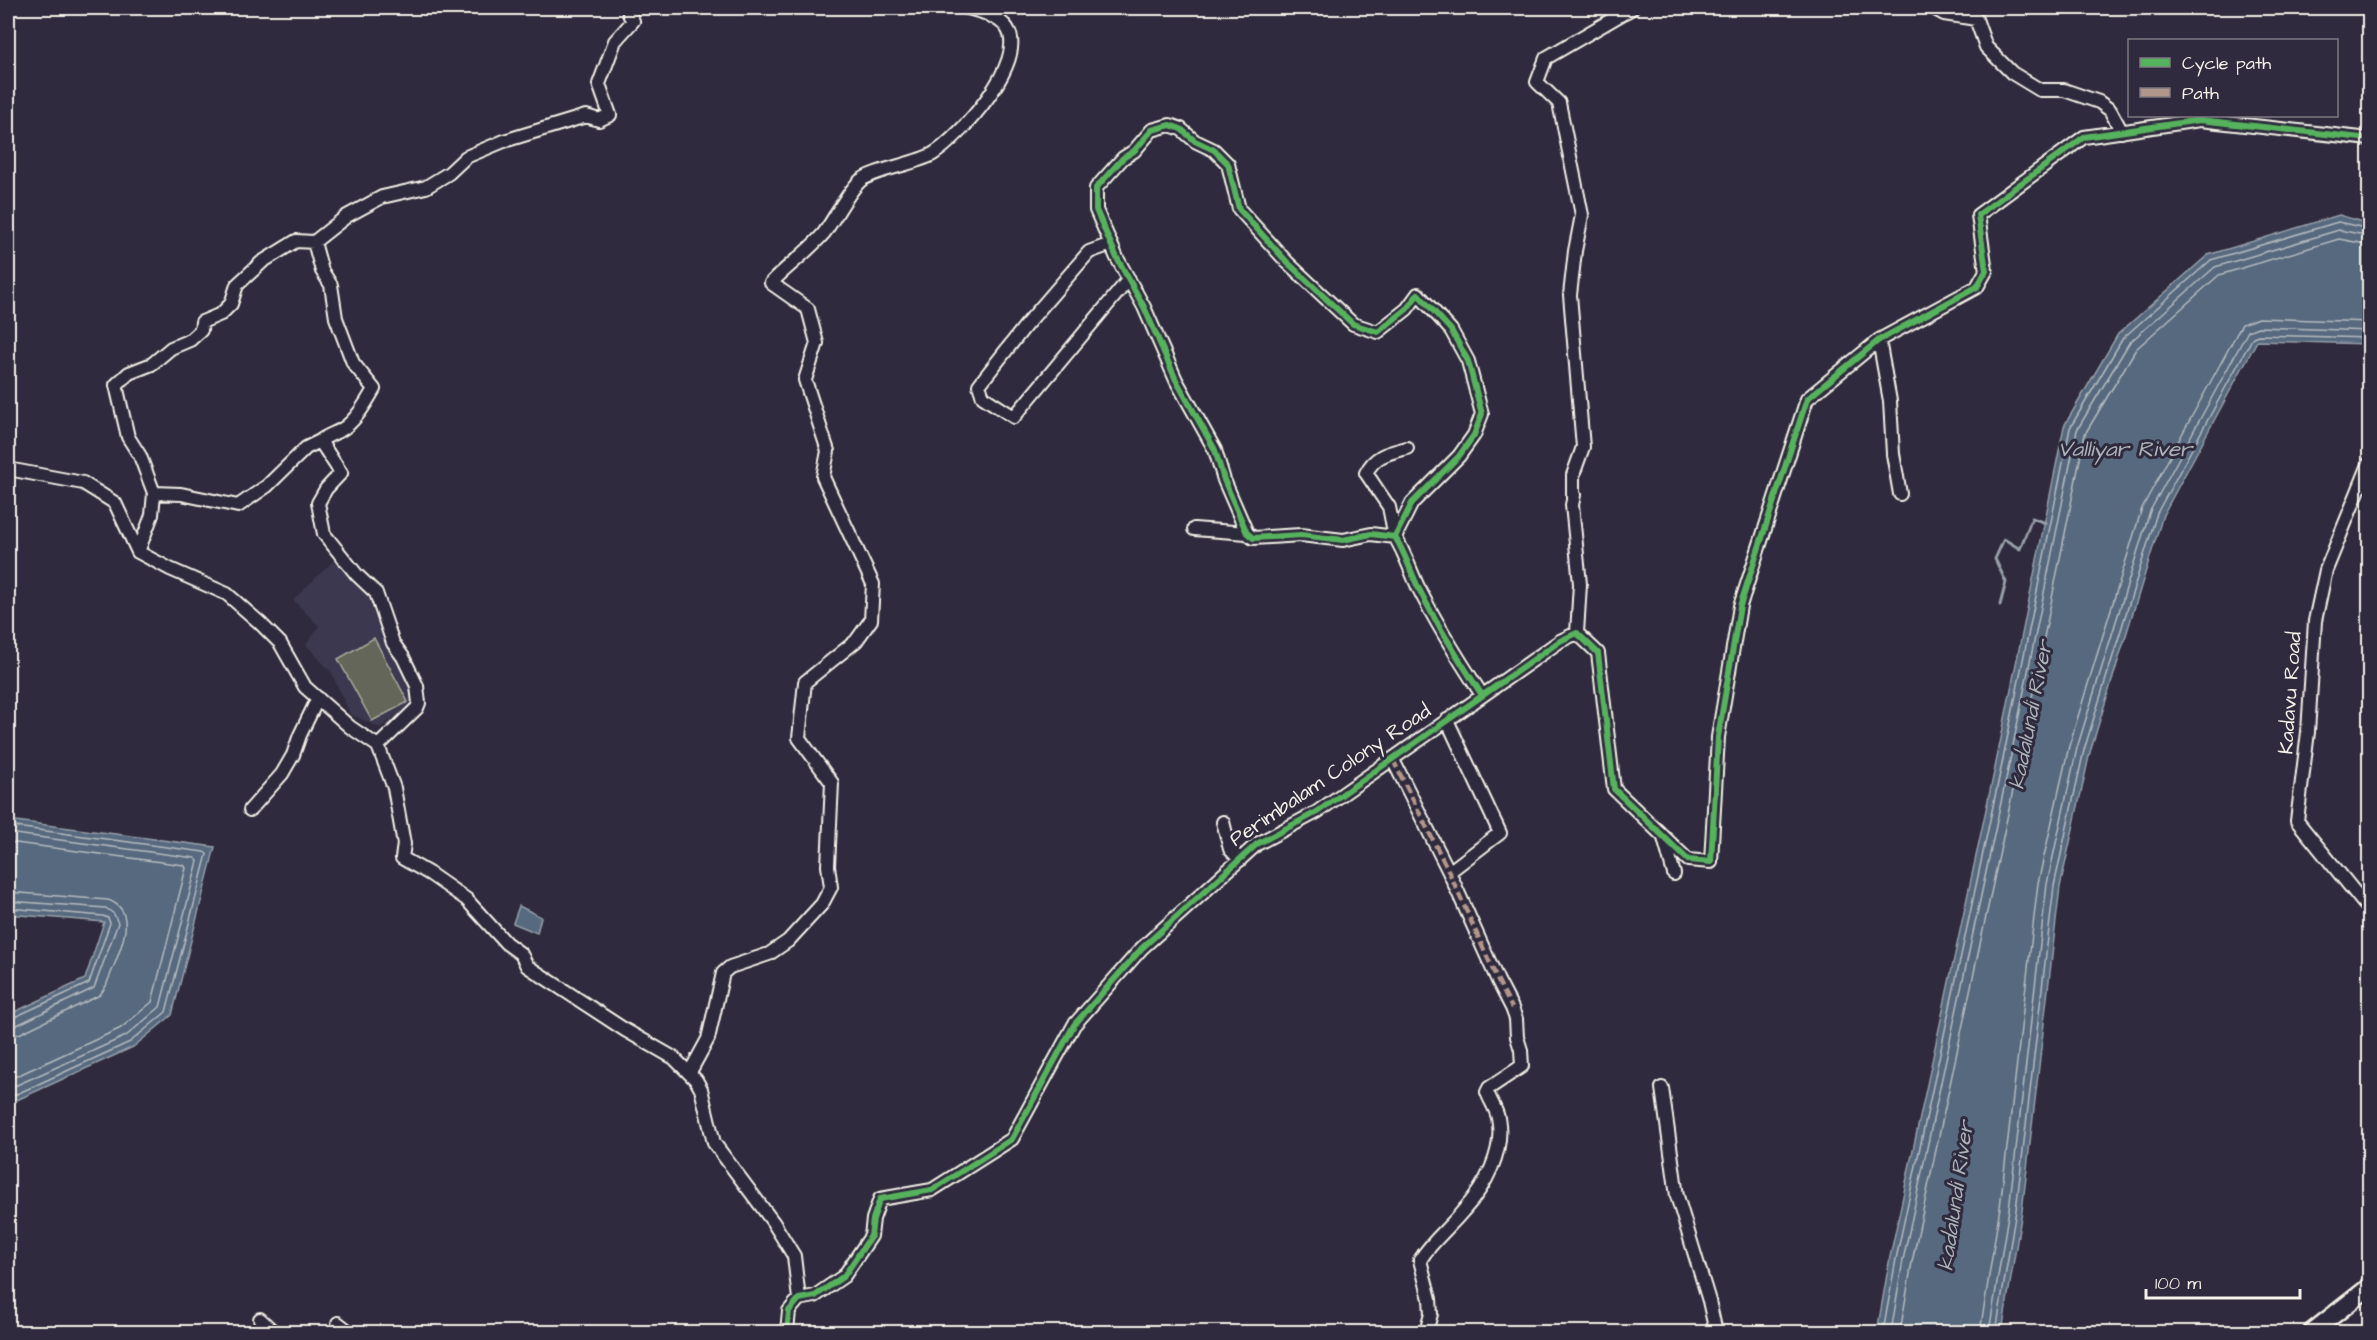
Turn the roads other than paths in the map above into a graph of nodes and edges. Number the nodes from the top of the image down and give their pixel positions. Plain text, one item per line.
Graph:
1 (630, 8) edge
2 (967, 8) edge
3 (1632, 8) edge
4 (1933, 8) edge
5 (2122, 132) junction
6 (2370, 139) edge
7 (314, 242) junction
8 (1111, 244) junction
9 (1129, 279) junction
10 (1879, 340) junction
11 (320, 441) junction
12 (1407, 448) dead end
13 (2370, 462) edge
14 (8, 469) edge
15 (1576, 488) dead end
16 (154, 494) junction
17 (1900, 494) dead end
18 (1573, 501) junction
19 (1194, 529) dead end
20 (1246, 533) junction
21 (1395, 537) junction
22 (138, 552) junction
23 (1577, 633) junction
24 (1482, 695) junction
25 (318, 699) junction
26 (1447, 720) junction
27 (378, 746) junction
28 (1393, 760) junction
29 (250, 810) dead end
30 (1223, 822) dead end
31 (1664, 837) junction
32 (1240, 860) junction
33 (1449, 872) junction
34 (1674, 874) dead end
35 (2370, 911) edge
36 (690, 1072) junction
37 (1662, 1088) dead end
38 (2369, 1287) edge
39 (798, 1299) junction
40 (260, 1319) dead end
41 (274, 1332) edge
42 (787, 1332) edge
43 (1426, 1332) edge
44 (1716, 1332) edge
45 (2312, 1332) edge

1 - 7 street
2 - 36 street
3 - 18 street
4 - 5 street
5 - 6 street
5 - 10 street
7 - 11 street
7 - 16 street
8 - 9 street
8 - 9 street
8 - 21 street
9 - 20 street
10 - 17 street
10 - 31 street
11 - 16 street
11 - 27 street
12 - 21 street
13 - 35 street, Kadavu Road
14 - 22 street
15 - 18 street
16 - 22 street
18 - 23 street
19 - 20 street
20 - 21 street
21 - 24 street
22 - 25 street
23 - 24 street, Perimbalam Colony Road
23 - 31 street
24 - 26 street, Perimbalam Colony Road
25 - 27 street
25 - 29 street
26 - 28 street, Perimbalam Colony Road
26 - 33 street
27 - 36 street
28 - 32 street, Perimbalam Colony Road
28 - 33 street
30 - 32 street
31 - 34 street
32 - 39 street, Perimbalam Colony Road
33 - 43 street
36 - 39 street
37 - 44 street
38 - 45 main road
39 - 42 street
40 - 41 street

